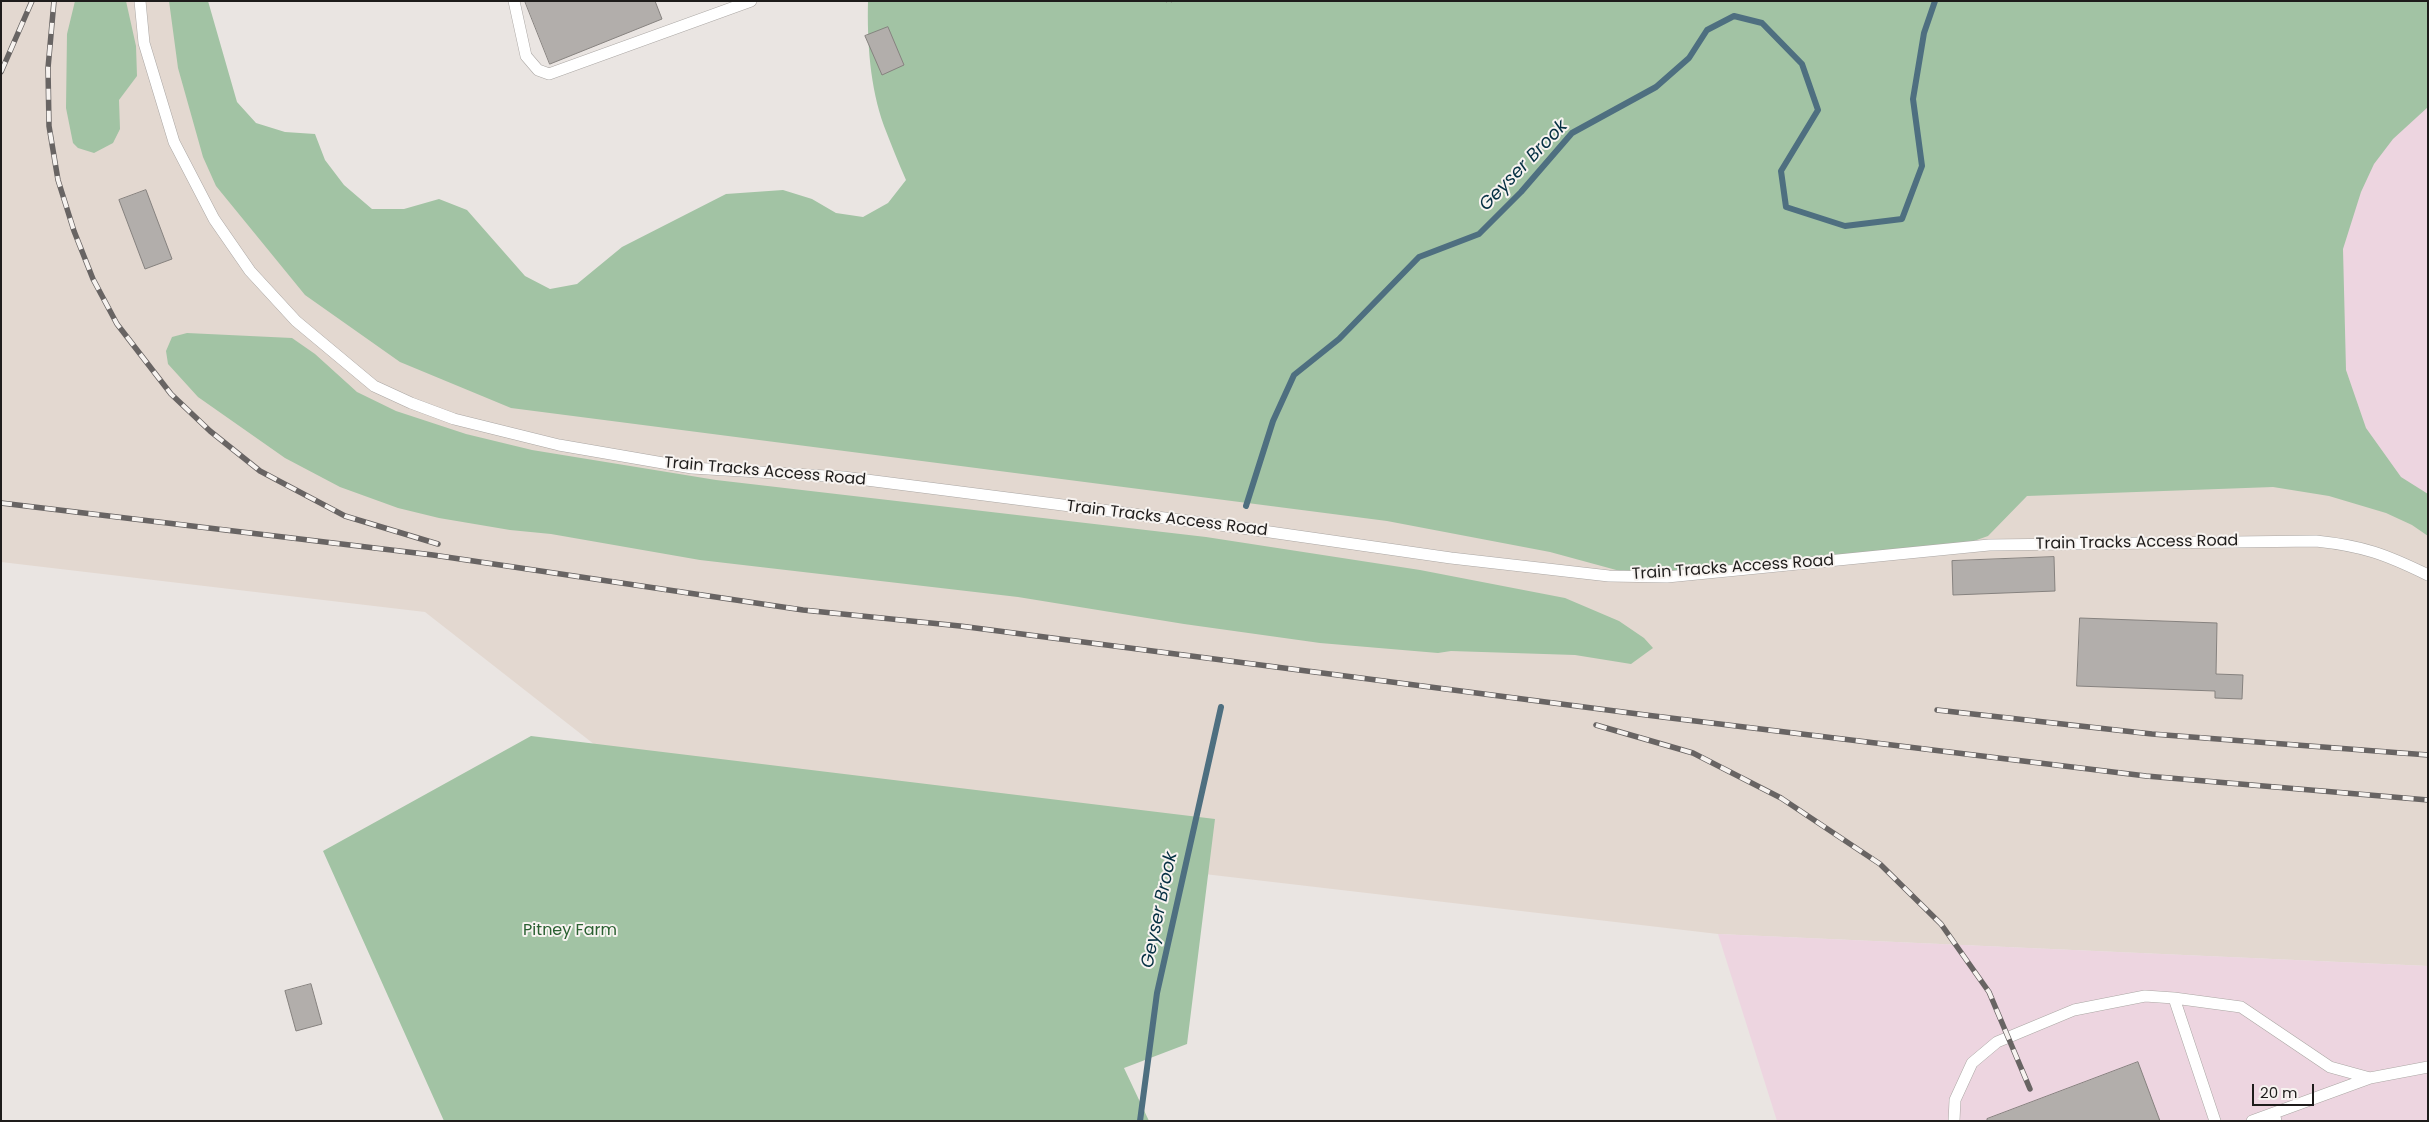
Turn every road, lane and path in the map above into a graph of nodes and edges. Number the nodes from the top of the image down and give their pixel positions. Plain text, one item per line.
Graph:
1 (140, 1) edge
2 (514, 1) edge
3 (751, 1) edge
4 (1166, 1) edge
5 (1172, 1) edge
6 (2428, 575) edge
7 (2174, 998) junction
8 (2428, 1067) edge
9 (2370, 1078) junction
10 (2275, 1117) edge
11 (1954, 1121) edge
12 (2215, 1121) edge
13 (2252, 1121) edge

1 - 6 lane, Train Tracks Access Road
2 - 3 lane
4 - 5 path
7 - 9 lane
7 - 11 lane
7 - 12 lane
8 - 9 lane
9 - 10 lane
10 - 13 lane

